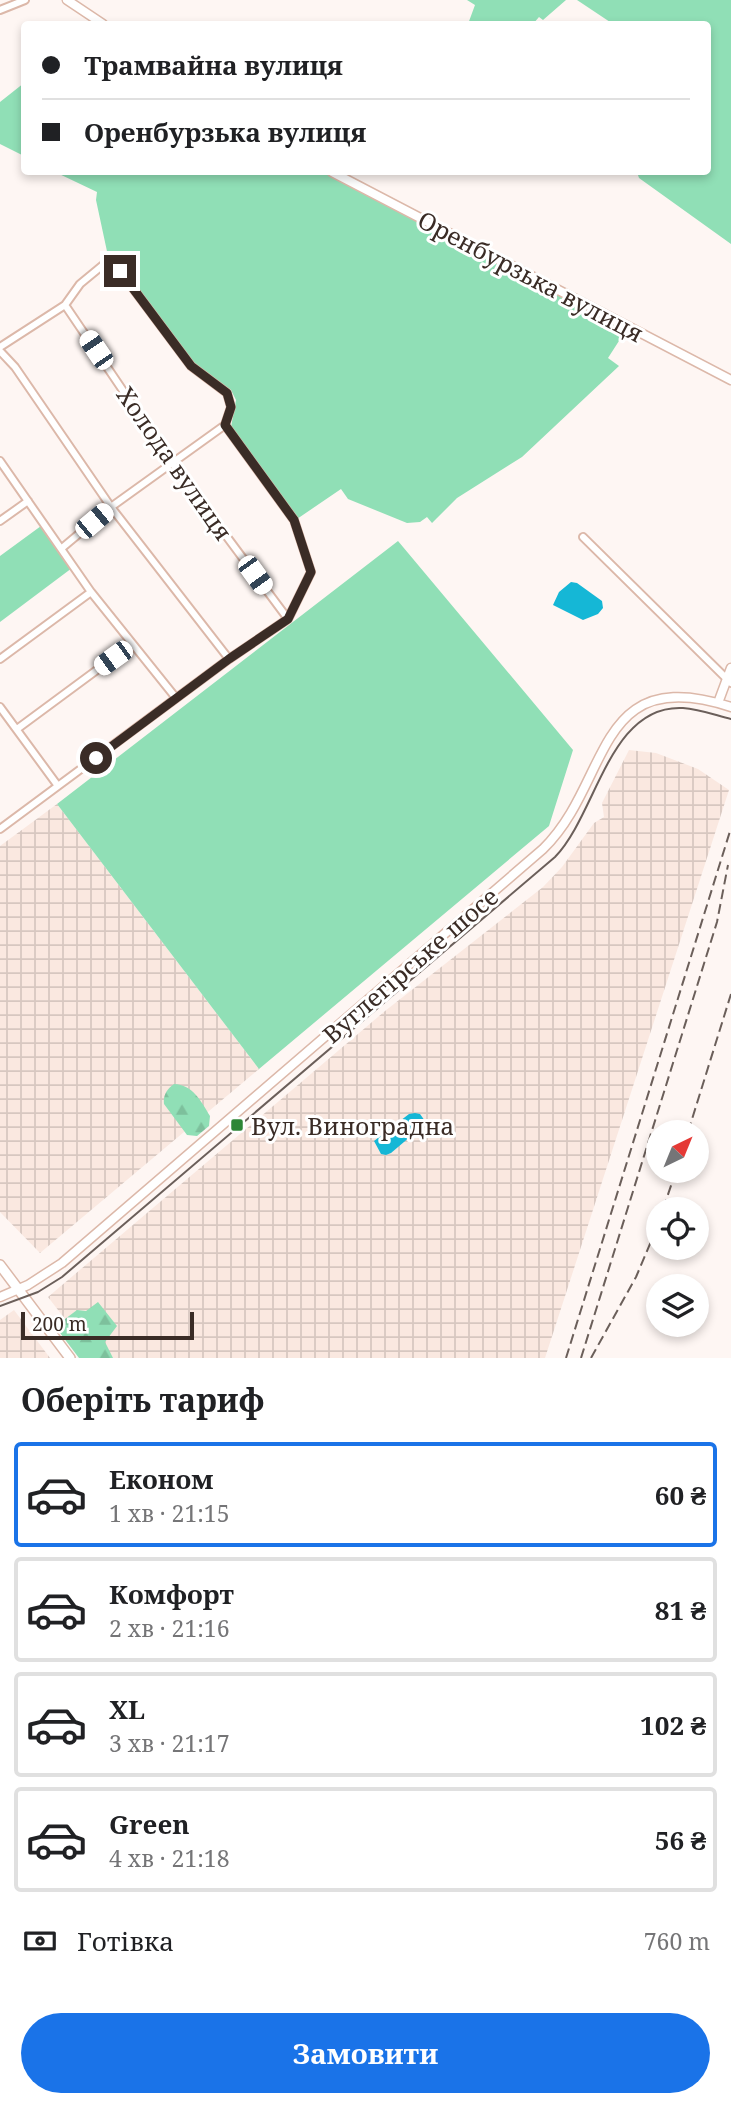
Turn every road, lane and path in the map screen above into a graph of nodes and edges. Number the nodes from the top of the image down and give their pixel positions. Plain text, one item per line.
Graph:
1 (25, 0) edge
2 (67, 0) edge
3 (0, 10) edge
4 (98, 21) edge
5 (338, 175) edge
6 (65, 305) junction
7 (0, 349) edge
8 (731, 380) edge
9 (225, 425) junction
10 (0, 461) edge
11 (172, 463) junction
12 (28, 500) junction
13 (111, 508) junction
14 (0, 521) edge
15 (583, 537) dead end
16 (62, 548) junction
17 (91, 592) junction
18 (288, 619) junction
19 (132, 644) junction
20 (0, 659) edge
21 (229, 659) junction
22 (731, 668) edge
23 (729, 680) edge
24 (176, 698) junction
25 (718, 703) junction
26 (0, 707) edge
27 (731, 707) edge
28 (17, 729) junction
29 (58, 786) junction
30 (1, 825) edge
31 (0, 1265) edge
32 (18, 1289) junction
33 (0, 1297) edge
34 (70, 1358) edge

1 - 3 street
2 - 4 street
5 - 8 street, Оренбурзька вулиця
6 - 7 street
6 - 9 street
6 - 11 street, Холода вулиця
7 - 13 street
9 - 11 street
9 - 18 street
10 - 12 street
11 - 13 street
11 - 18 street, Холода вулиця
12 - 14 street
12 - 16 street
13 - 16 street
13 - 21 street
15 - 23 street
16 - 17 street
17 - 19 street
17 - 20 street
18 - 21 street
19 - 24 street
19 - 28 street
21 - 24 street
22 - 23 street
23 - 25 street
24 - 29 street
25 - 27 street, Вуглегірське шосе
25 - 32 street, Вуглегірське шосе
26 - 28 street
28 - 29 street
29 - 30 street
31 - 32 main road
32 - 33 street, Вуглегірське шосе
32 - 34 main road

